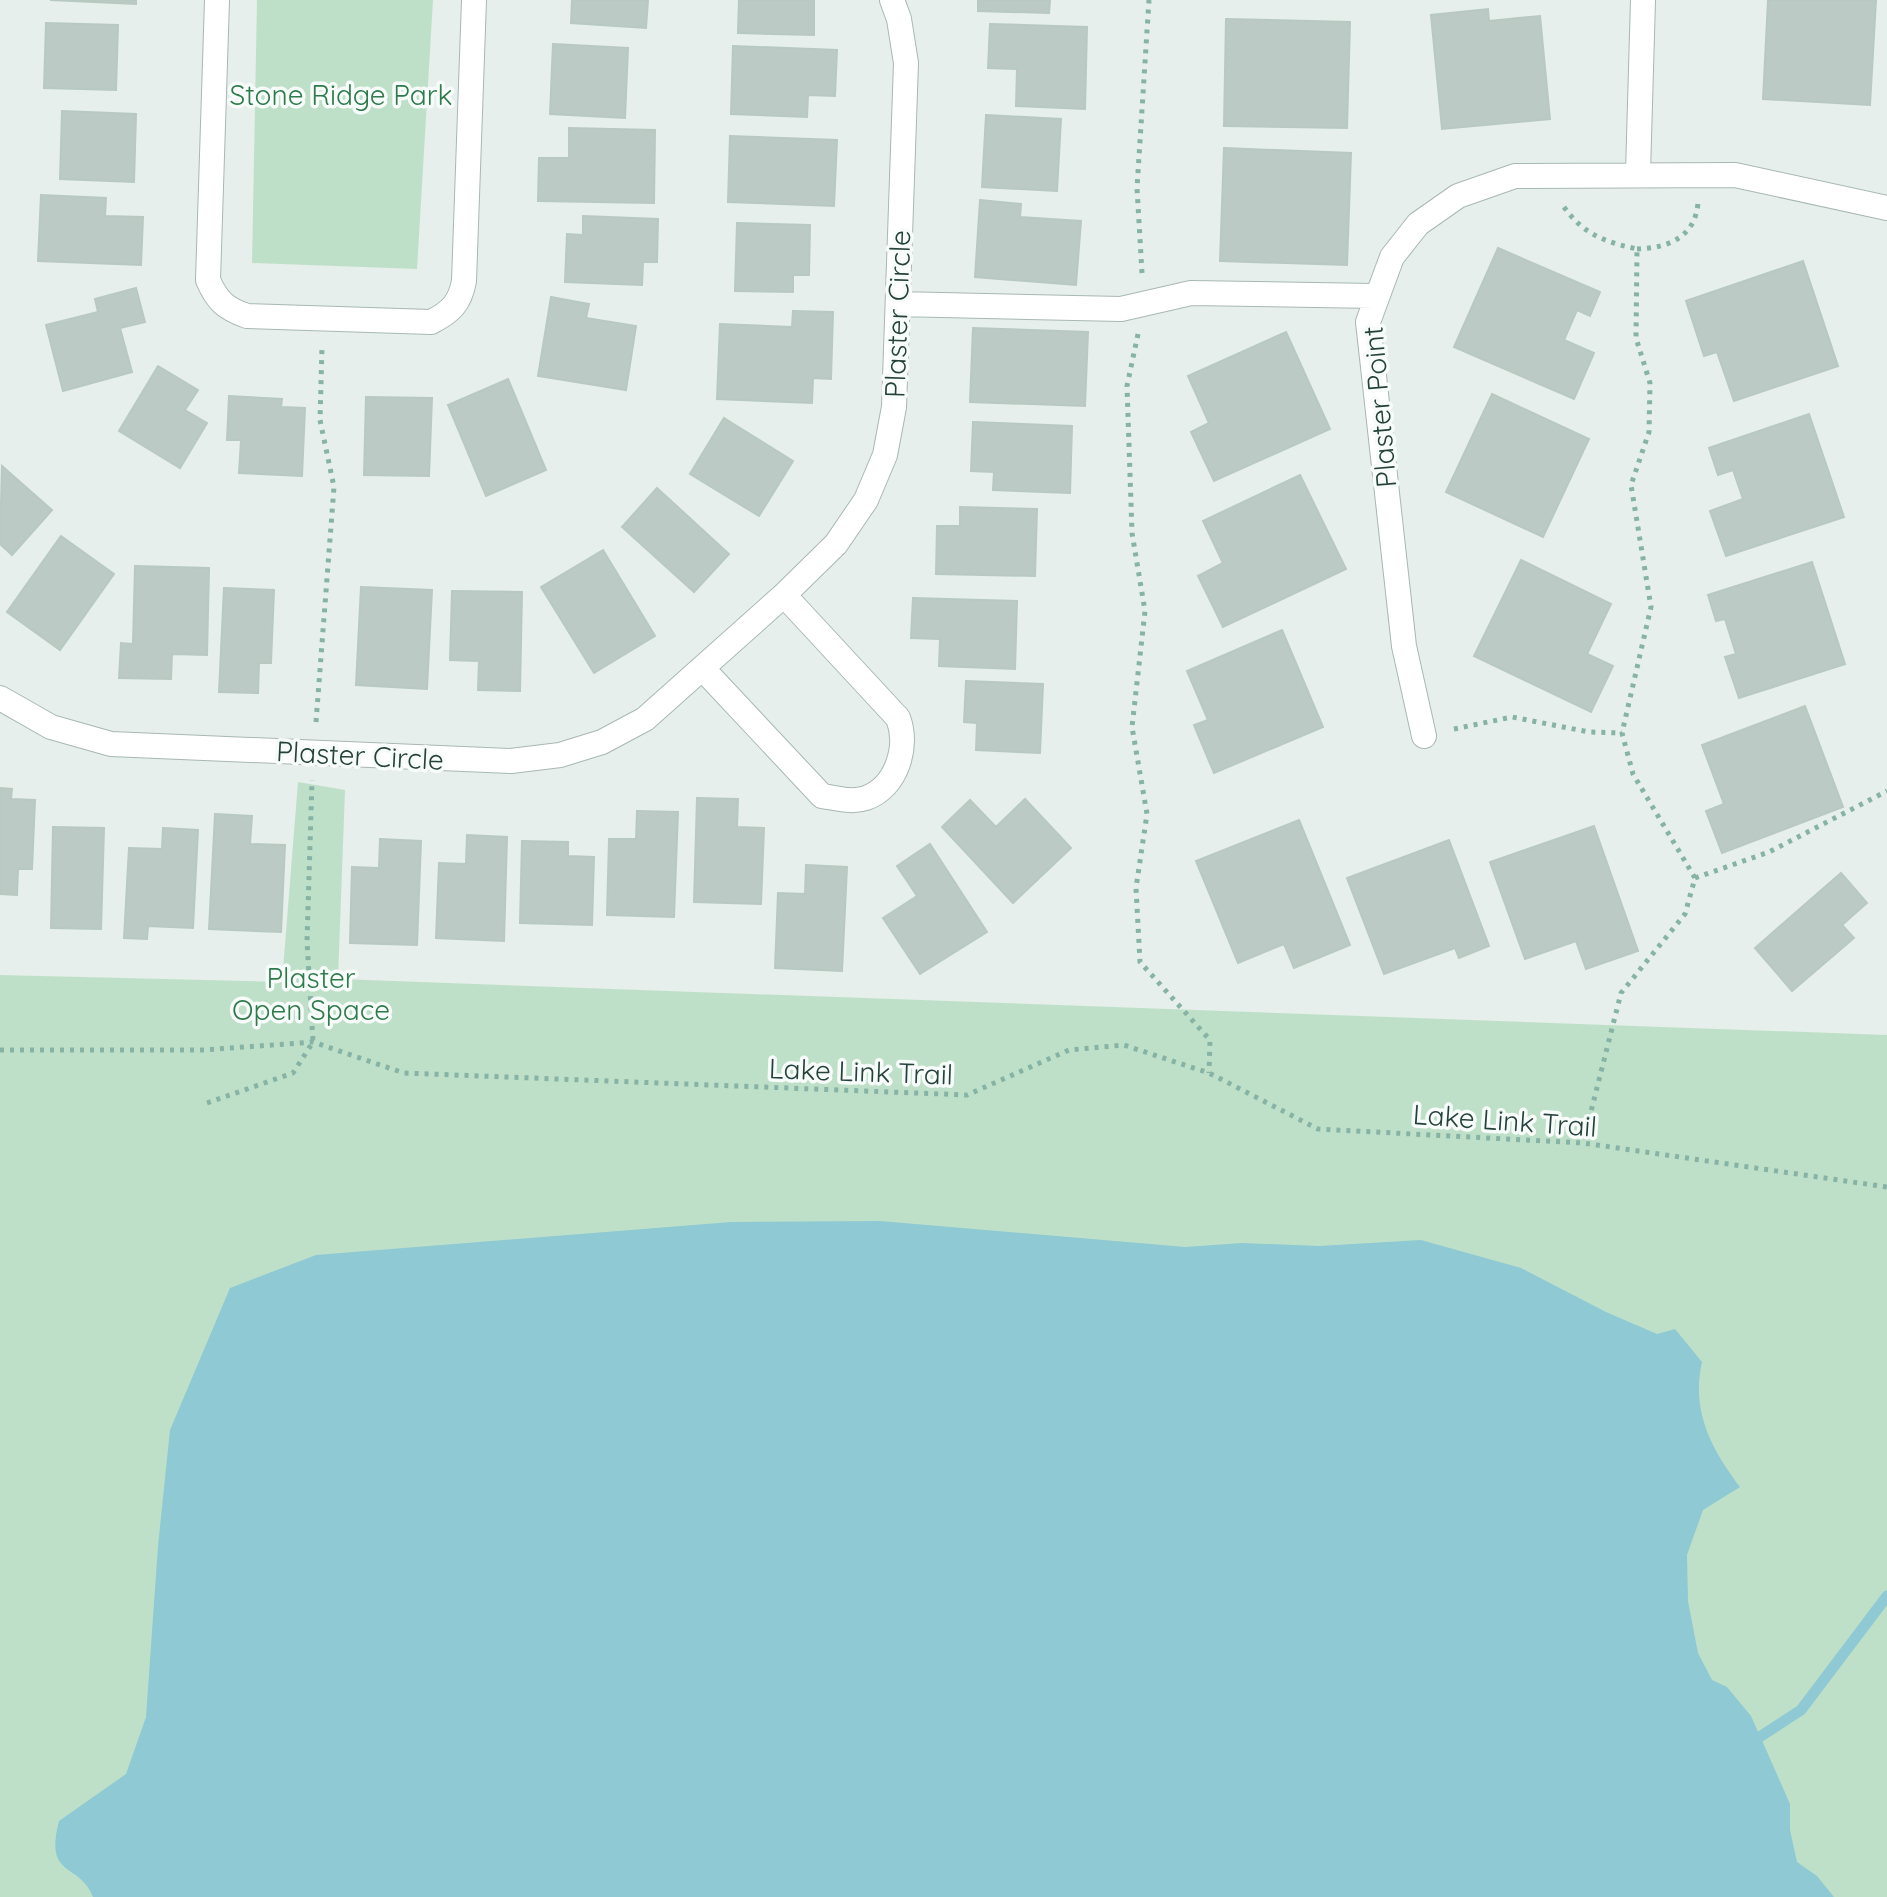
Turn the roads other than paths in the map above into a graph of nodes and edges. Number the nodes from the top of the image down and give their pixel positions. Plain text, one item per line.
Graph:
1 (217, 0) edge
2 (474, 0) edge
3 (892, 0) edge
4 (1643, 0) edge
5 (1638, 173) junction
6 (1887, 208) edge
7 (1375, 296) junction
8 (898, 304) junction
9 (784, 595) junction
10 (703, 669) junction
11 (0, 698) edge
12 (1424, 736) road end

1 - 2 street
3 - 8 street, Plaster Circle
4 - 5 street
5 - 6 street, Plaster Point
5 - 7 street, Plaster Point
7 - 8 street
7 - 12 street, Plaster Point
8 - 9 street, Plaster Circle
9 - 10 street, Plaster Circle
9 - 10 street
10 - 11 street, Plaster Circle

